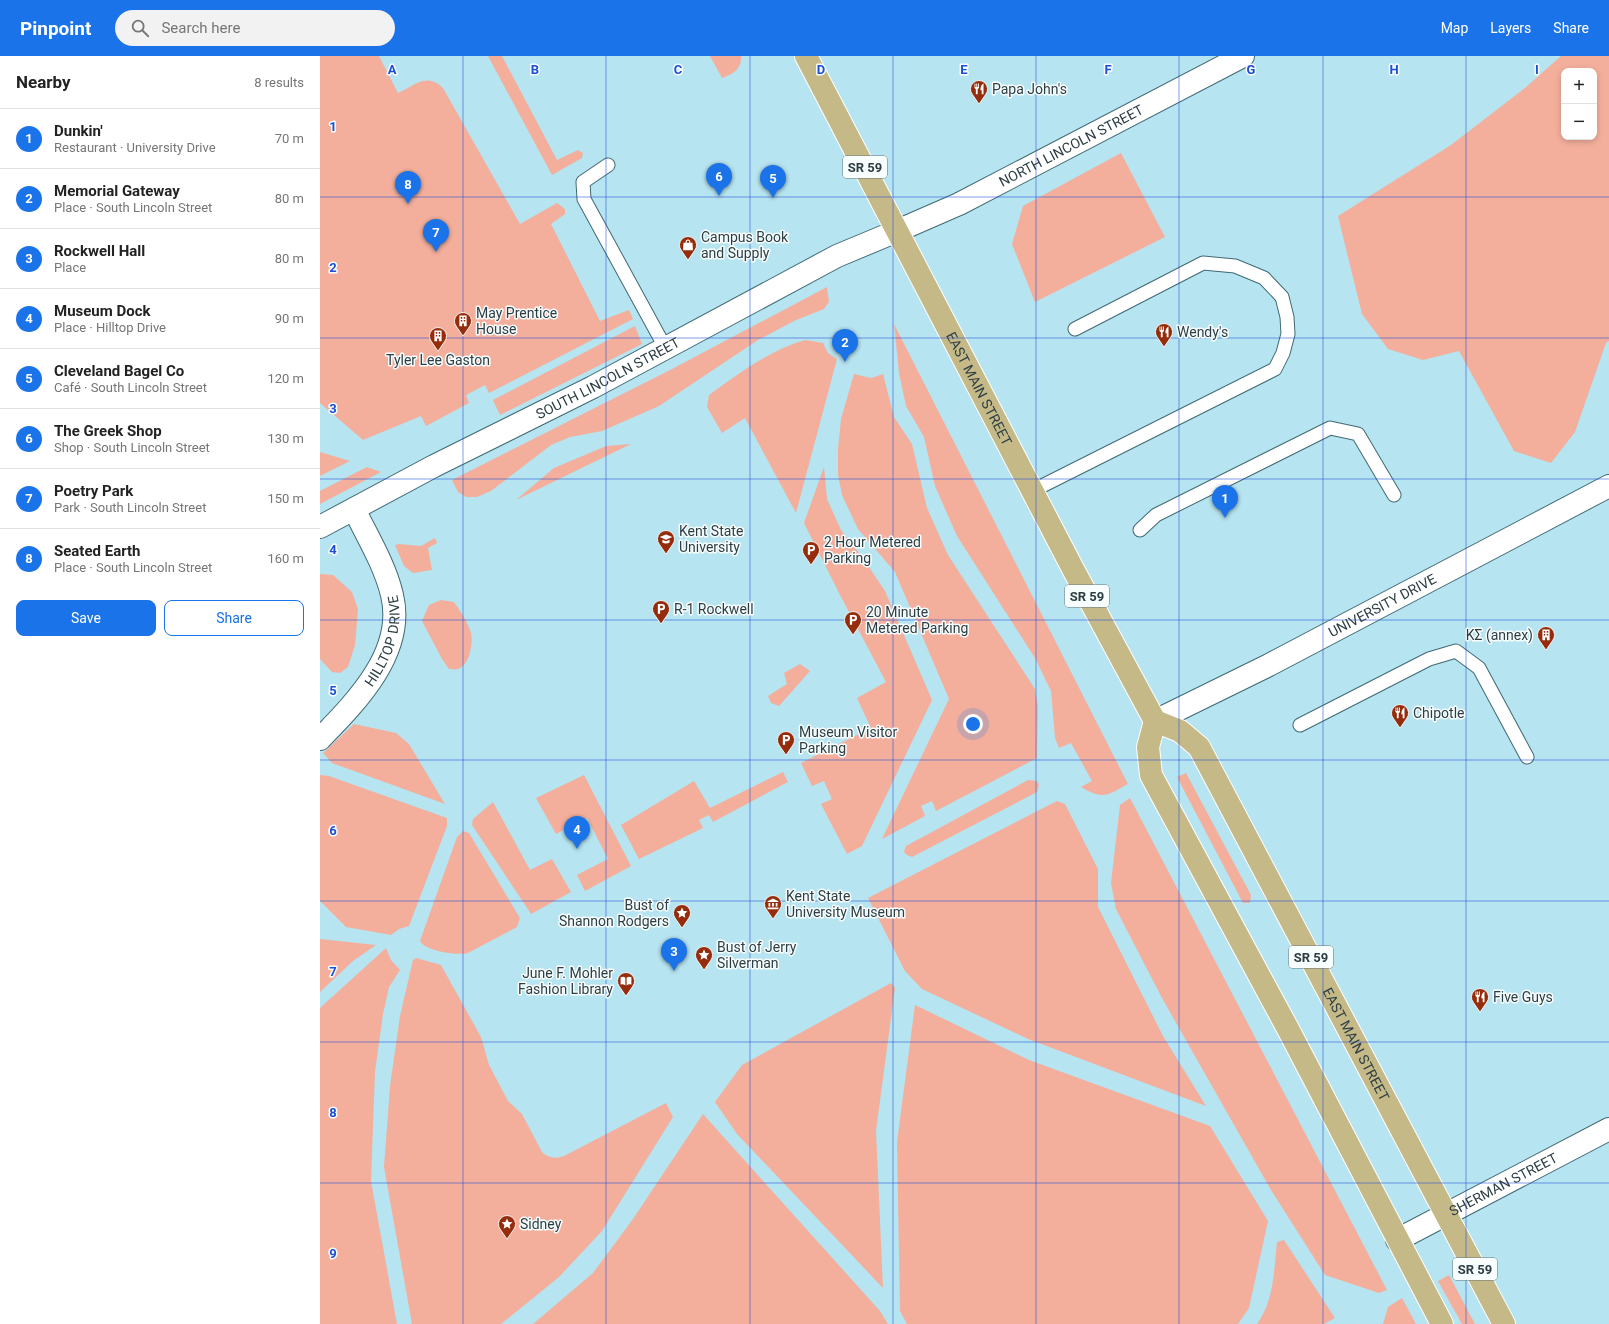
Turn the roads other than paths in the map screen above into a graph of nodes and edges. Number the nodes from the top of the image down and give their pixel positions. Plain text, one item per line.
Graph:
1 (806, 56) edge
2 (1243, 56) edge
3 (608, 165) dead end
4 (897, 231) junction
5 (1075, 329) dead end
6 (666, 349) junction
7 (1609, 486) edge
8 (1032, 491) junction
9 (1394, 495) dead end
10 (354, 509) junction
11 (320, 527) edge
12 (1140, 530) dead end
13 (1155, 721) junction
14 (1300, 725) dead end
15 (320, 739) edge
16 (1527, 757) dead end
17 (1609, 1129) edge
18 (1446, 1214) junction
19 (1397, 1240) junction
20 (1442, 1324) edge
21 (1504, 1324) edge

1 - 4 main road, EAST MAIN STREET / SR 59
2 - 4 street, NORTH LINCOLN STREET
3 - 6 lane
4 - 6 street, SOUTH LINCOLN STREET
4 - 8 main road, EAST MAIN STREET / SR 59
5 - 8 lane
6 - 10 street, SOUTH LINCOLN STREET
7 - 13 street, UNIVERSITY DRIVE
8 - 13 main road, EAST MAIN STREET / SR 59
9 - 12 lane
10 - 11 street, SOUTH LINCOLN STREET
10 - 15 street, HILLTOP DRIVE
13 - 18 main road, EAST MAIN STREET / SR 59
13 - 19 main road
14 - 16 lane
17 - 18 street, SHERMAN STREET
18 - 19 street, SHERMAN STREET
18 - 21 main road, EAST MAIN STREET / SR 59
19 - 20 main road

